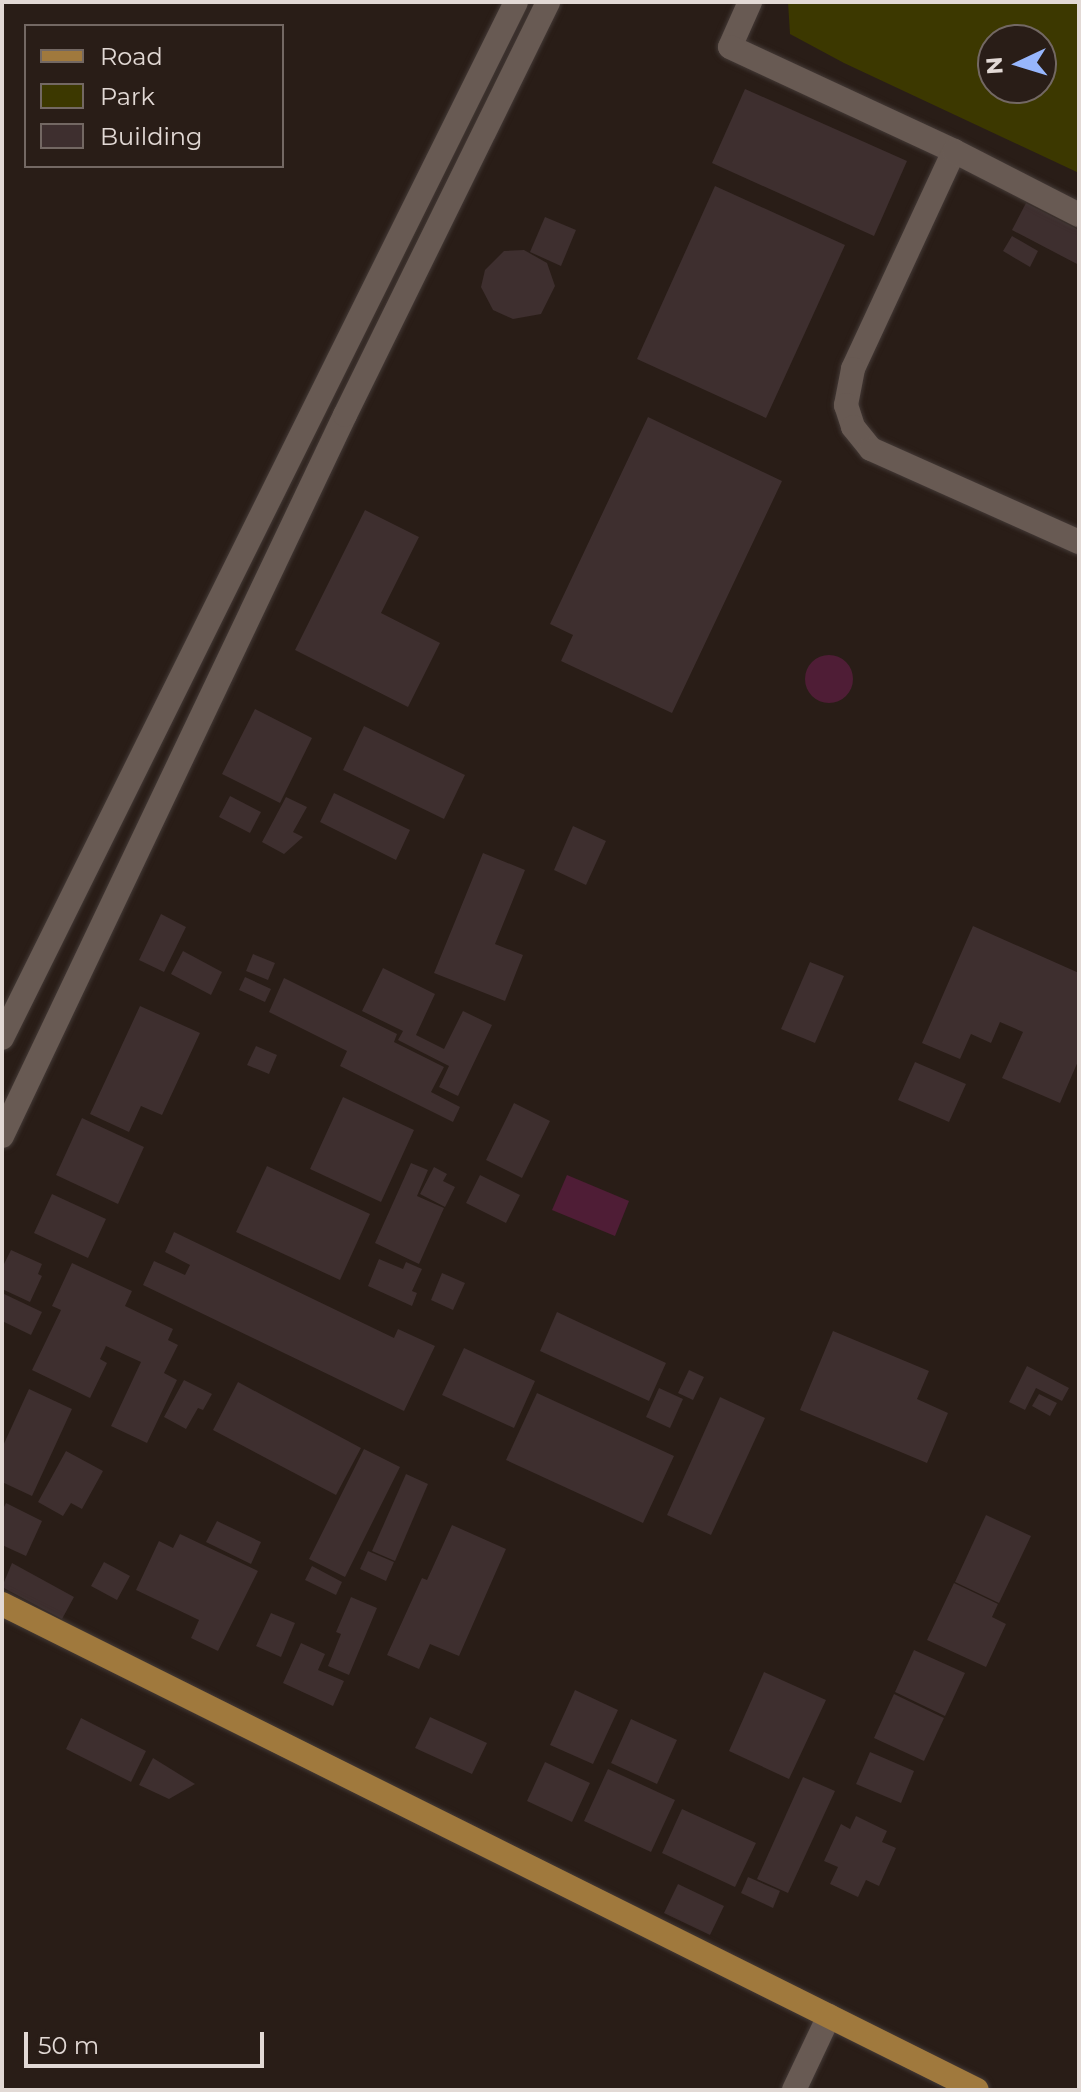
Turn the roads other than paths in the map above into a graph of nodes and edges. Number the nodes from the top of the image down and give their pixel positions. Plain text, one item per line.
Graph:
1 (516, 2) edge
2 (548, 2) edge
3 (750, 2) edge
4 (954, 151) junction
5 (1079, 215) edge
6 (1079, 542) edge
7 (95, 850) junction
8 (130, 867) junction
9 (2, 1038) edge
10 (2, 1136) edge
11 (2, 1604) edge
12 (829, 2016) junction
13 (794, 2090) edge
14 (977, 2090) edge

1 - 7 street
2 - 8 street
3 - 4 street
4 - 5 street
4 - 6 street
7 - 8 street
7 - 9 street
8 - 10 street
11 - 12 main road
12 - 13 street
12 - 14 main road

